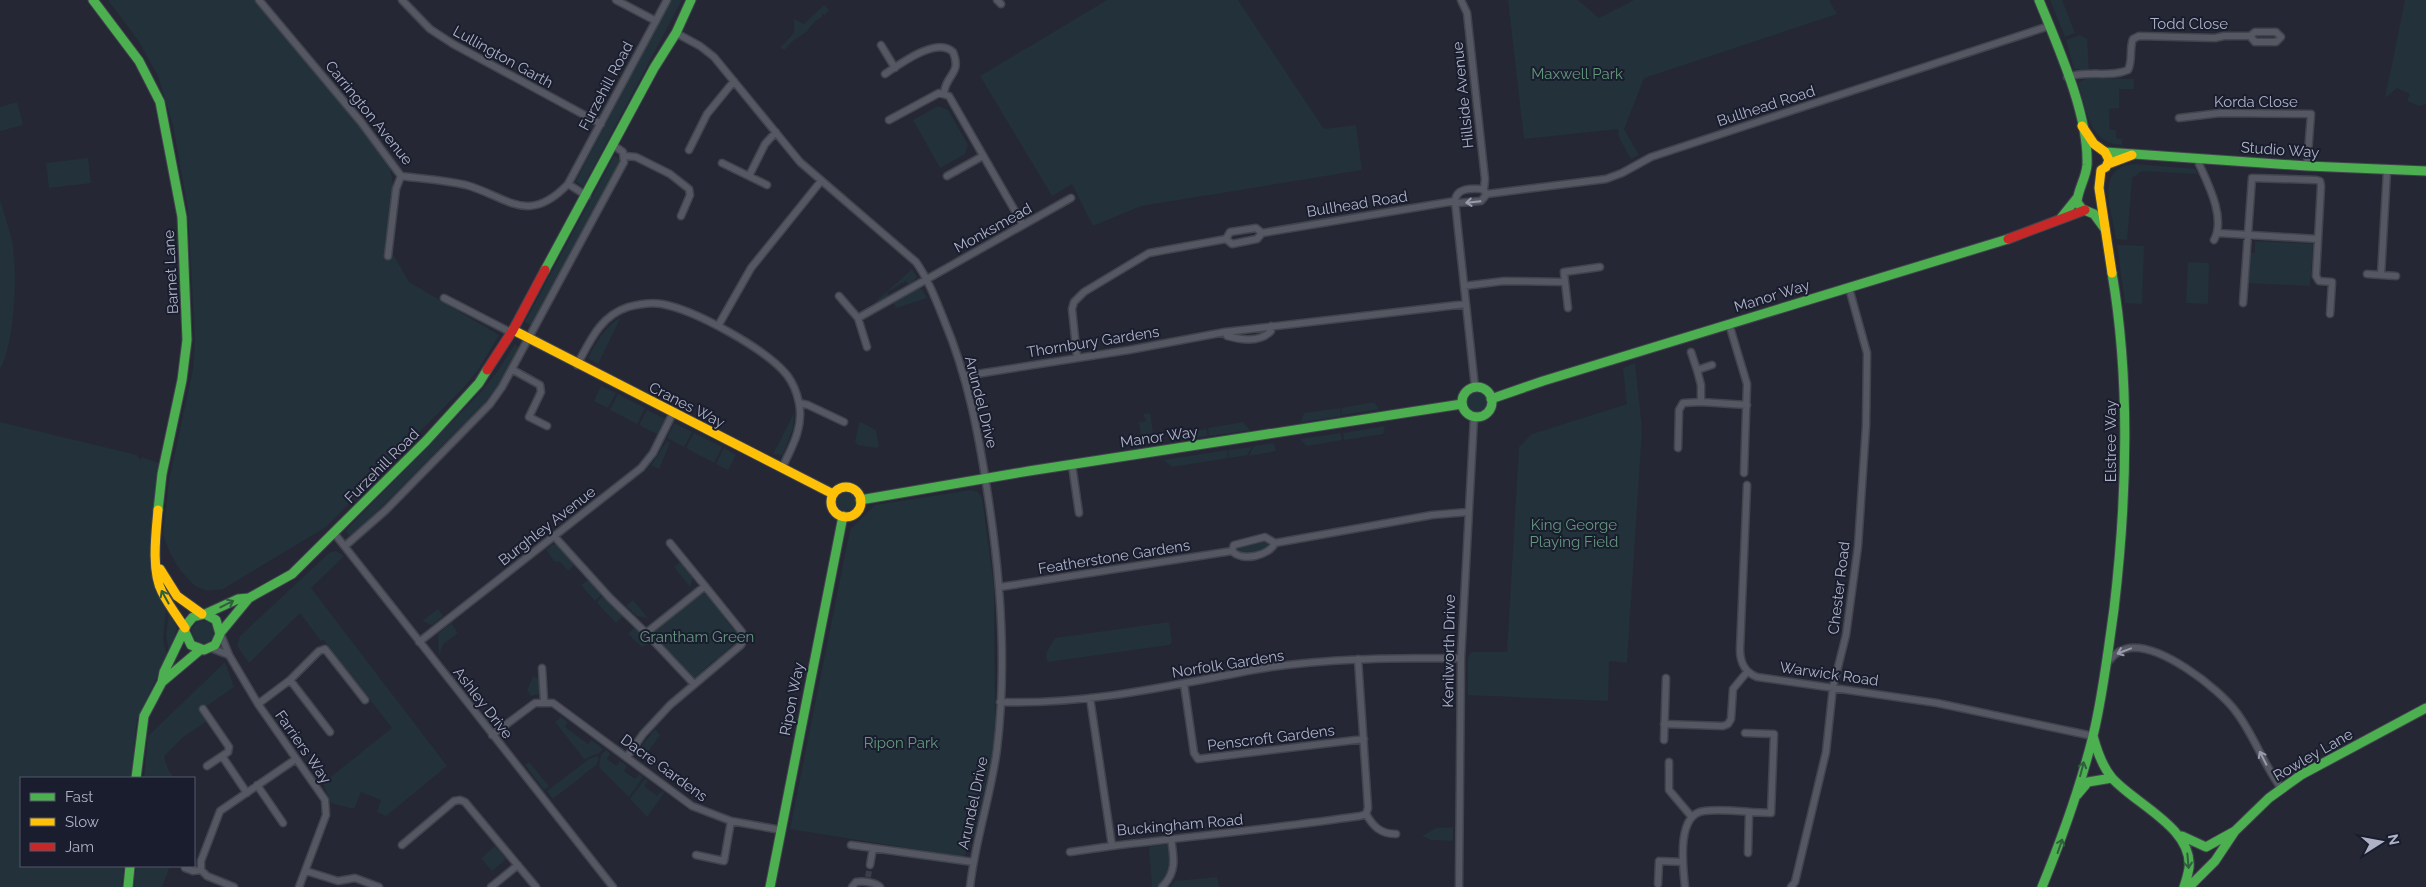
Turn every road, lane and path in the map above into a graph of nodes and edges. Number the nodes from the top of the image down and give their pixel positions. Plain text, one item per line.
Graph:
1 (93, 0) edge
2 (259, 0) edge
3 (402, 0) edge
4 (616, 0) edge
5 (667, 0) edge
6 (691, 0) edge
7 (1461, 0) edge
8 (2039, 0) edge
9 (656, 21) junction
10 (2050, 26) junction
11 (676, 33) junction
12 (2250, 36) dead end
13 (881, 45) dead end
14 (895, 68) junction
15 (884, 74) dead end
16 (2067, 77) junction
17 (734, 81) junction
18 (944, 93) junction
19 (2180, 118) dead end
20 (889, 120) dead end
21 (601, 124) junction
22 (2082, 126) junction
23 (776, 132) junction
24 (613, 145) junction
25 (689, 150) dead end
26 (2104, 151) junction
27 (2132, 155) junction
28 (625, 156) junction
29 (984, 156) junction
30 (2199, 158) junction
31 (2087, 161) junction
32 (722, 163) dead end
33 (2307, 166) junction
34 (2105, 167) junction
35 (2387, 170) junction
36 (2426, 171) edge
37 (401, 176) junction
38 (749, 176) junction
39 (947, 176) dead end
40 (821, 181) junction
41 (568, 184) junction
42 (767, 185) dead end
43 (1485, 192) junction
44 (2079, 194) junction
45 (586, 196) junction
46 (2099, 197) junction
47 (1071, 198) dead end
48 (1455, 200) junction
49 (2087, 210) junction
50 (681, 216) dead end
51 (2061, 218) junction
52 (1023, 225) junction
53 (2105, 229) junction
54 (1262, 233) junction
55 (2217, 233) junction
56 (2248, 235) junction
57 (1226, 239) junction
58 (2318, 239) junction
59 (2214, 240) dead end
60 (388, 256) dead end
61 (1600, 267) dead end
62 (2368, 274) dead end
63 (2382, 275) junction
64 (2396, 276) dead end
65 (926, 279) junction
66 (1565, 282) junction
67 (1464, 286) junction
68 (1848, 288) junction
69 (839, 296) dead end
70 (444, 298) dead end
71 (2243, 303) dead end
72 (1466, 304) junction
73 (1568, 308) dead end
74 (2330, 314) dead end
75 (858, 318) junction
76 (1729, 324) junction
77 (718, 326) junction
78 (1271, 326) junction
79 (513, 332) junction
80 (1225, 332) junction
81 (530, 339) junction
82 (868, 347) dead end
83 (1691, 352) dead end
84 (1077, 357) junction
85 (577, 365) junction
86 (1712, 365) dead end
87 (513, 370) junction
88 (1697, 370) junction
89 (964, 376) junction
90 (1475, 388) junction
91 (1491, 399) junction
92 (1700, 402) junction
93 (799, 403) junction
94 (1462, 404) junction
95 (1747, 405) junction
96 (673, 414) junction
97 (1474, 417) junction
98 (844, 422) dead end
99 (547, 426) dead end
100 (1678, 448) dead end
101 (1072, 465) junction
102 (782, 468) junction
103 (1744, 473) dead end
104 (986, 479) junction
105 (1747, 485) dead end
106 (833, 494) junction
107 (860, 500) junction
108 (1468, 512) junction
109 (1079, 513) dead end
110 (843, 516) junction
111 (334, 534) junction
112 (554, 536) junction
113 (670, 543) dead end
114 (1276, 543) junction
115 (345, 546) junction
116 (1232, 551) junction
117 (157, 562) junction
118 (705, 586) junction
119 (1000, 587) junction
120 (249, 598) junction
121 (204, 614) junction
122 (185, 630) junction
123 (221, 633) junction
124 (646, 633) junction
125 (419, 642) junction
126 (211, 648) junction
127 (200, 650) junction
128 (229, 655) junction
129 (1461, 658) junction
130 (1358, 659) junction
131 (2107, 659) junction
132 (542, 668) dead end
133 (1747, 672) junction
134 (1666, 678) dead end
135 (290, 680) junction
136 (162, 682) junction
137 (694, 684) junction
138 (1184, 684) junction
139 (1833, 687) junction
140 (1090, 698) junction
141 (365, 700) dead end
142 (544, 701) junction
143 (1000, 702) junction
144 (258, 704) junction
145 (2426, 708) edge
146 (203, 709) dead end
147 (1664, 724) junction
148 (330, 732) dead end
149 (1745, 733) dead end
150 (492, 735) junction
151 (2093, 736) junction
152 (1364, 739) junction
153 (1664, 740) dead end
154 (222, 756) junction
155 (626, 757) junction
156 (296, 759) junction
157 (1669, 762) dead end
158 (207, 766) dead end
159 (136, 777) edge
160 (2112, 778) junction
161 (257, 785) junction
162 (2281, 788) junction
163 (247, 792) junction
164 (2073, 802) junction
165 (1749, 813) junction
166 (1366, 814) junction
167 (1691, 816) junction
168 (731, 821) junction
169 (283, 823) dead end
170 (781, 830) junction
171 (2235, 831) junction
172 (1396, 834) dead end
173 (2182, 836) junction
174 (1172, 839) junction
175 (402, 845) dead end
176 (851, 845) dead end
177 (1112, 846) junction
178 (873, 848) junction
179 (1070, 852) dead end
180 (1748, 853) dead end
181 (696, 854) dead end
182 (973, 862) junction
183 (1683, 862) junction
184 (518, 865) junction
185 (870, 865) tunnel mouth
186 (130, 867) edge
187 (185, 868) dead end
188 (201, 870) junction
189 (306, 871) junction
190 (1658, 884) dead end
191 (128, 887) edge
192 (232, 887) edge
193 (299, 887) edge
194 (378, 887) edge
195 (490, 887) edge
196 (536, 887) edge
197 (612, 887) edge
198 (770, 887) edge
199 (852, 887) edge
200 (880, 887) edge
201 (970, 887) edge
202 (1162, 887) edge
203 (1459, 887) edge
204 (1684, 887) edge
205 (1791, 887) edge
206 (2042, 887) edge
207 (2184, 887) edge
208 (2189, 887) edge

1 - 117 street, Barnet Lane
2 - 37 street, Carrington Avenue
3 - 21 street, Lullington Garth
4 - 9 street
5 - 9 street, Furzehill Road
6 - 11 street, Furzehill Road
7 - 43 street, Hillside Avenue
8 - 10 street, Elstree Way
9 - 21 street, Furzehill Road
10 - 16 street, Elstree Way
10 - 43 street, Bullhead Road
11 - 17 street, Arundel Drive
11 - 24 street, Furzehill Road
12 - 16 street, Todd Close
13 - 14 street
14 - 15 street
14 - 18 street
16 - 22 street, Elstree Way
17 - 23 street, Arundel Drive
17 - 25 street
18 - 20 street
18 - 29 street
19 - 33 street, Korda Close
21 - 41 street, Furzehill Road
22 - 26 street, Elstree Way
22 - 31 street, Elstree Way
23 - 38 street
23 - 40 street, Arundel Drive
24 - 28 street
24 - 45 street, Furzehill Road
26 - 27 street, Studio Way
26 - 31 street
26 - 34 street, Elstree Way
27 - 30 street, Studio Way
27 - 34 street, Studio Way
28 - 50 street
28 - 81 street
29 - 39 street
29 - 52 street
30 - 33 street, Studio Way
30 - 55 street
31 - 34 street
31 - 44 street, Elstree Way
32 - 38 street
33 - 35 street, Studio Way
34 - 46 street, Elstree Way
35 - 36 street, Studio Way
35 - 63 street
37 - 41 street, Carrington Avenue
37 - 60 street
38 - 42 street
40 - 65 street, Arundel Drive
40 - 77 street
41 - 45 street
43 - 48 street, Bullhead Road
43 -> 48 street, Bullhead Road
44 - 46 street
44 - 49 street
44 - 51 street, Manor Way
45 - 79 street, Furzehill Road
46 - 49 street
46 - 53 street, Elstree Way
47 - 52 street, Monksmead
48 - 54 street, Bullhead Road
48 - 67 street
49 - 51 street, Manor Way
49 - 53 street
51 - 68 street, Manor Way
52 - 65 street, Monksmead
53 - 131 street, Elstree Way
54 - 57 street, Bullhead Road
54 - 57 street, Bullhead Road
55 - 56 street
55 - 59 street
56 - 58 street
56 - 58 street
56 - 71 street
57 - 84 street, Bullhead Road
58 - 74 street
61 - 66 street
62 - 63 street
63 - 64 street
65 - 75 street, Monksmead
65 - 89 street, Arundel Drive
66 - 67 street
66 - 73 street
67 - 72 street
68 - 76 street, Manor Way
68 - 139 street, Chester Road
69 - 75 street
70 - 79 street
72 - 78 street, Thornbury Gardens
72 - 90 street
75 - 82 street
76 - 91 street, Manor Way
76 - 95 street
77 - 85 street
77 - 93 street
78 - 80 street, Thornbury Gardens
78 - 80 street, Thornbury Gardens
79 - 81 street
79 - 111 street, Furzehill Road
80 - 84 street, Thornbury Gardens
81 - 85 street, Cranes Way
81 - 87 street
83 - 88 street
84 - 89 street, Thornbury Gardens
85 - 96 street, Cranes Way
86 - 88 street
87 - 99 street
87 - 115 street
88 - 92 street
89 - 104 street, Arundel Drive
90 - 91 street
90 - 94 street
91 - 97 street
92 - 95 street
92 - 100 street
93 - 98 street
93 - 102 street
94 - 97 street
94 - 101 street, Manor Way
95 - 103 street
96 - 102 street, Cranes Way
96 - 112 street, Burghley Avenue
97 - 108 street, Kenilworth Drive
101 - 104 street, Manor Way
101 - 109 street
102 - 106 street, Cranes Way
104 - 107 street, Manor Way
104 - 119 street, Arundel Drive
105 - 133 street
106 - 107 street
106 - 110 street
107 - 110 street
108 - 114 street, Featherstone Gardens
108 - 129 street, Kenilworth Drive
110 - 170 street, Ripon Way
111 - 115 street, Ashley Drive
111 - 120 street, Furzehill Road
112 - 124 street
112 - 125 street, Burghley Avenue
113 - 118 street
114 - 116 street, Featherstone Gardens
114 - 116 street, Featherstone Gardens
115 - 125 street, Ashley Drive
116 - 119 street, Featherstone Gardens
117 - 121 street, Barnet Lane
122 -> 117 street, Barnet Lane
118 - 124 street
118 - 137 street
119 - 143 street, Arundel Drive
121 -> 120 street, Furzehill Road
120 - 123 street, Furzehill Road
121 - 122 street
121 - 123 street, Barnet Lane
122 - 127 street, Barnet Lane
122 - 136 street
123 - 126 street
123 - 128 street, Farriers Way
124 - 137 street
125 - 150 street, Ashley Drive
126 - 127 street
126 - 128 street
127 - 136 street
128 - 144 street, Farriers Way
129 - 130 street, Norfolk Gardens
129 - 203 street, Kenilworth Drive
130 - 138 street, Norfolk Gardens
130 - 152 street
131 - 151 street, Elstree Way
162 -> 131 street
132 - 142 street
133 - 139 street, Warwick Road
133 - 147 street
134 - 147 street
135 - 141 street
135 - 144 street
135 - 148 street
136 - 159 street
137 - 155 street
138 - 140 street, Norfolk Gardens
138 - 152 street, Penscroft Gardens
139 - 151 street, Warwick Road
139 - 205 street, Chester Road
140 - 143 street, Norfolk Gardens
140 - 177 street, Buckingham Road
142 - 150 street
142 - 155 street, Dacre Gardens
143 - 182 street, Arundel Drive
144 - 156 street, Farriers Way
145 - 162 street, Rowley Lane
146 - 154 street
147 - 153 street
149 - 165 street
150 - 197 street, Ashley Drive
151 - 160 street
164 -> 151 street, Elstree Way
152 - 166 street
154 - 158 street
154 - 163 street
155 - 168 street, Dacre Gardens
156 - 161 street
156 - 189 street, Farriers Way
157 - 167 street
160 - 164 street
160 - 173 street
161 - 163 street
161 - 169 street
162 - 171 street, Rowley Lane
163 - 188 street
206 -> 164 street
165 - 167 street
165 - 180 street
166 - 172 street
166 - 174 street, Buckingham Road
167 - 183 street
168 - 170 street, Dacre Gardens
168 - 181 street
170 - 198 street, Ripon Way
171 - 173 street
171 - 208 street, Rowley Lane
173 -> 207 street
174 - 177 street, Buckingham Road
174 - 202 street
175 - 184 street
176 - 178 street
177 - 179 street
178 - 182 street
178 - 185 street
182 - 201 street, Arundel Drive
183 - 190 street
183 - 204 street
184 - 195 street
184 - 196 street
186 - 191 street
187 - 188 street
188 - 192 street
189 - 193 street, Farriers Way
189 - 194 street
199 - 200 street

